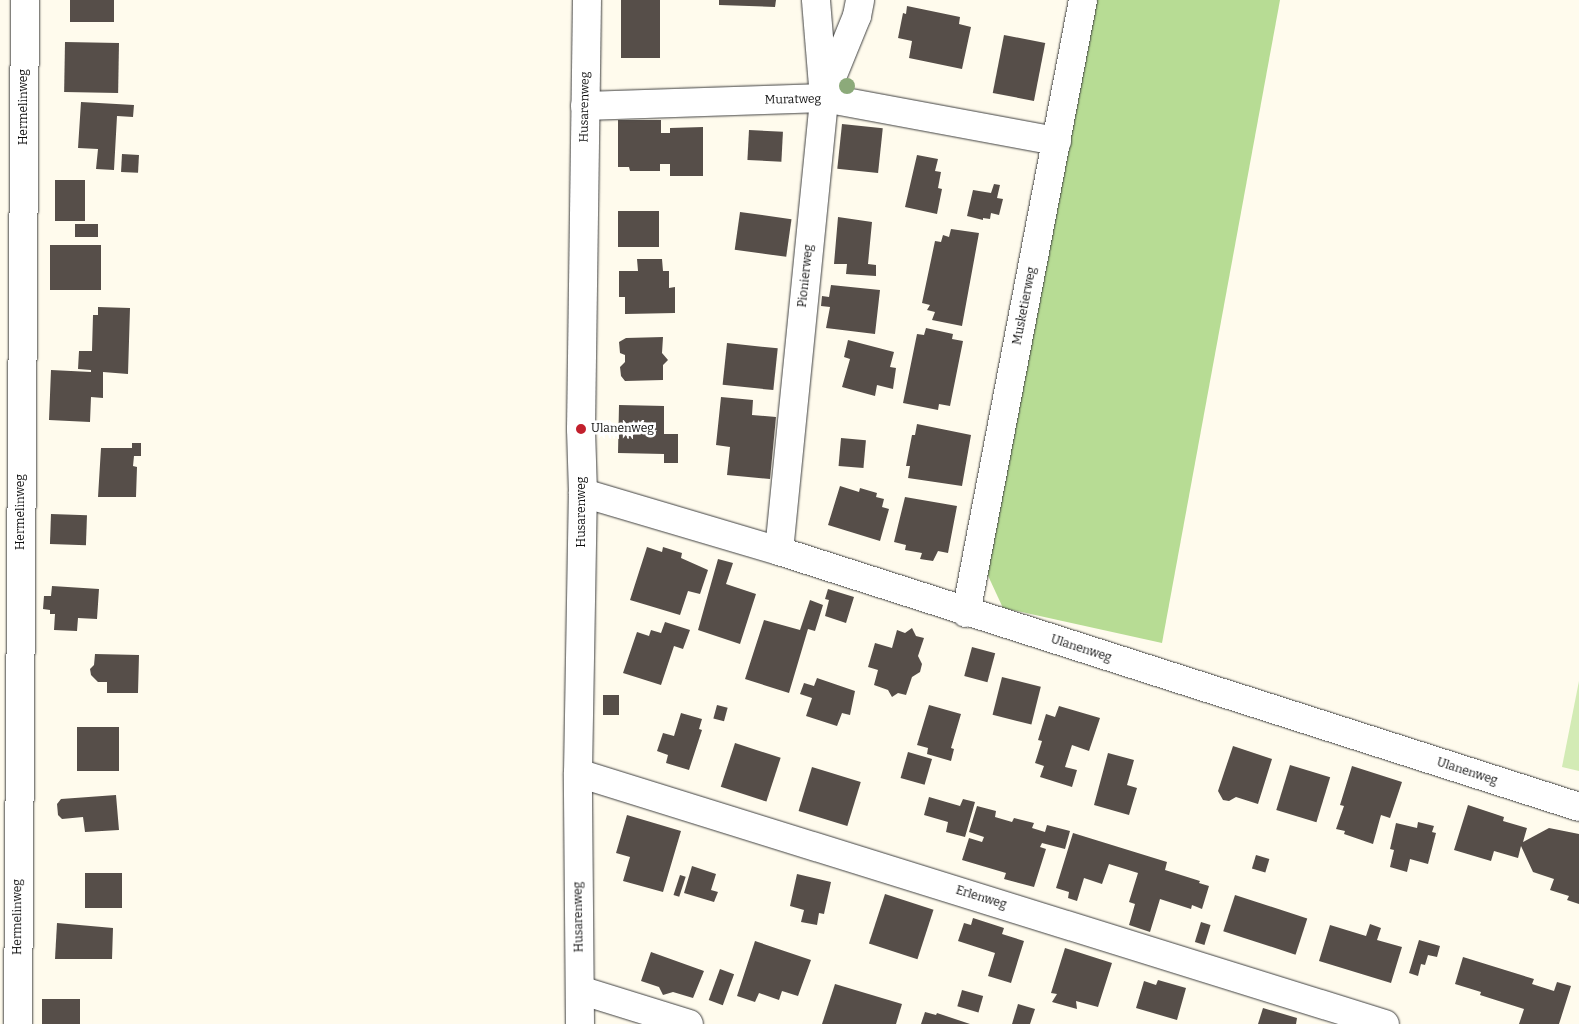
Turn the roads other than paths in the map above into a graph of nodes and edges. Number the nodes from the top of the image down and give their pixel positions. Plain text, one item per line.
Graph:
1 (25, 0) edge
2 (587, 0) edge
3 (816, 0) edge
4 (860, 0) edge
5 (1083, 0) edge
6 (824, 98) junction
7 (585, 106) junction
8 (1057, 141) junction
9 (583, 493) junction
10 (779, 551) junction
11 (966, 613) junction
12 (578, 773) junction
13 (1579, 807) edge
14 (580, 990) junction
15 (18, 1024) edge
16 (580, 1024) edge
17 (689, 1024) edge
18 (1385, 1024) edge

1 - 15 street, Hermelinweg
2 - 7 street, Husarenweg
3 - 6 street, Pionierweg
4 - 6 street
5 - 8 street, Musketierweg
6 - 7 street, Muratweg
6 - 8 street, Muratweg
6 - 10 street, Pionierweg
7 - 9 street, Husarenweg
8 - 11 street, Musketierweg
9 - 10 street, Ulanenweg
9 - 12 street, Husarenweg
10 - 11 street, Ulanenweg
11 - 13 street, Ulanenweg
12 - 14 street, Husarenweg
12 - 18 street, Erlenweg
14 - 16 street, Husarenweg
14 - 17 street

